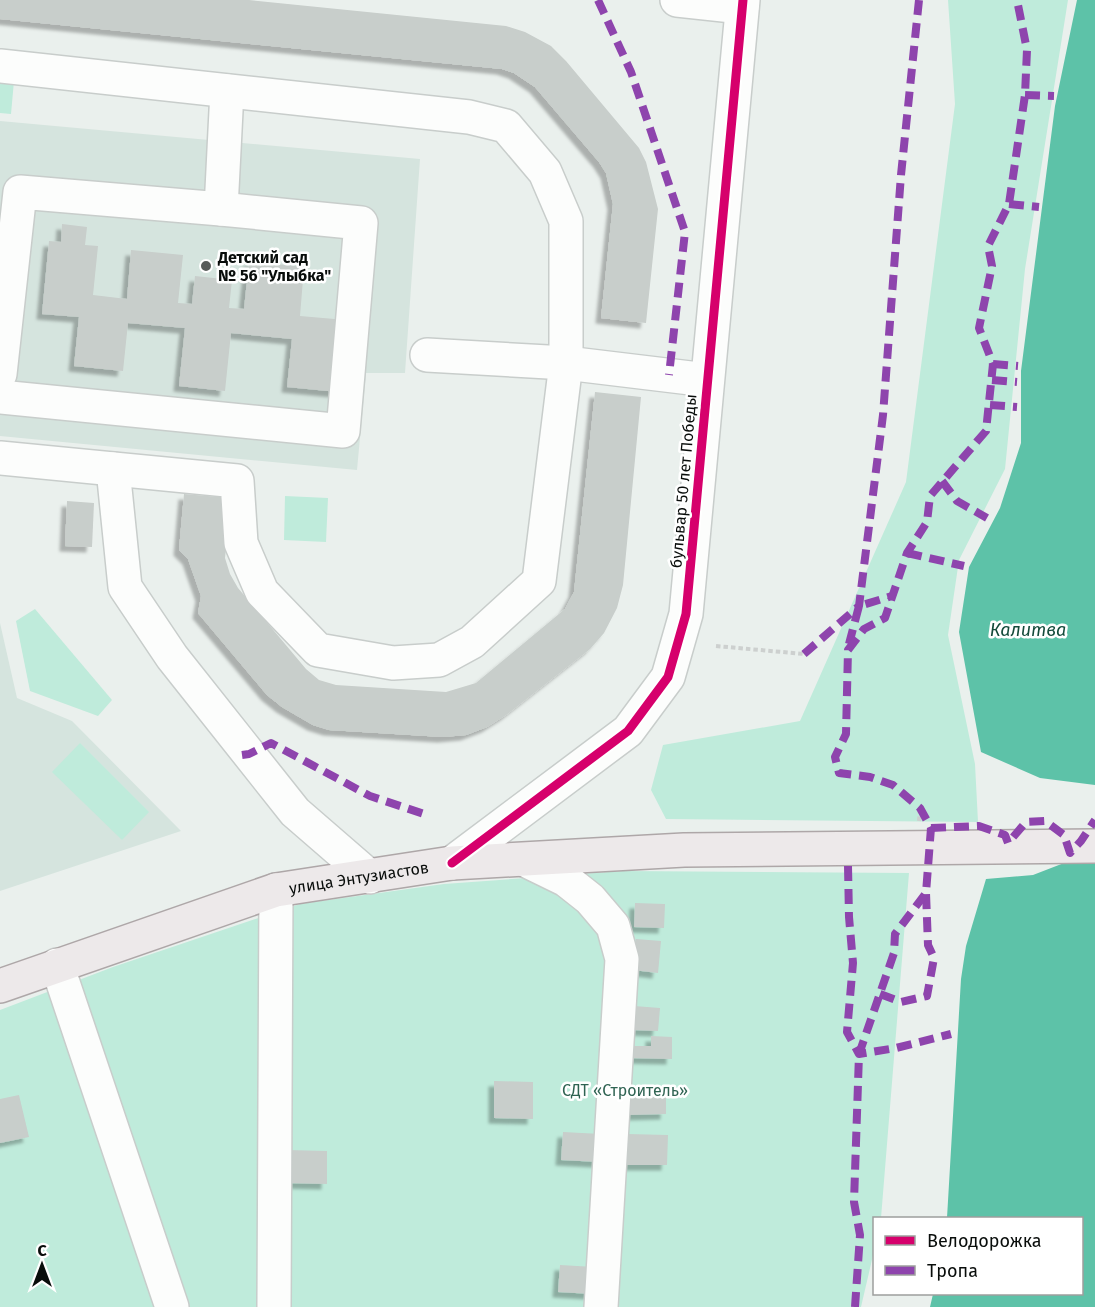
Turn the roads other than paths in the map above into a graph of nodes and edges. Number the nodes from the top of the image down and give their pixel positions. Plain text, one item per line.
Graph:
1 (677, 0) edge
2 (743, 3) edge
3 (0, 66) edge
4 (227, 91) junction
5 (221, 209) junction
6 (427, 355) dead end
7 (566, 363) junction
8 (0, 374) edge
9 (707, 380) junction
10 (0, 397) edge
11 (0, 458) edge
12 (113, 469) junction
13 (1095, 846) edge
14 (525, 860) junction
15 (452, 863) junction
16 (370, 877) junction
17 (276, 890) junction
18 (57, 965) junction
19 (0, 986) edge
20 (172, 1307) edge
21 (274, 1307) edge
22 (601, 1307) edge

1 - 2 street
2 - 9 street, бульвар 50 лет Победы
3 - 4 street
4 - 5 street
4 - 7 street
5 - 8 street
5 - 10 street
6 - 7 street
7 - 9 street
7 - 12 street
9 - 15 street, бульвар 50 лет Победы
11 - 12 street
12 - 16 street
13 - 14 main road, улица Энтузиастов
14 - 15 main road, улица Энтузиастов
14 - 22 street
15 - 16 main road, улица Энтузиастов
16 - 17 main road, улица Энтузиастов
17 - 18 main road, улица Энтузиастов
17 - 21 street
18 - 19 main road, улица Энтузиастов
18 - 20 street

